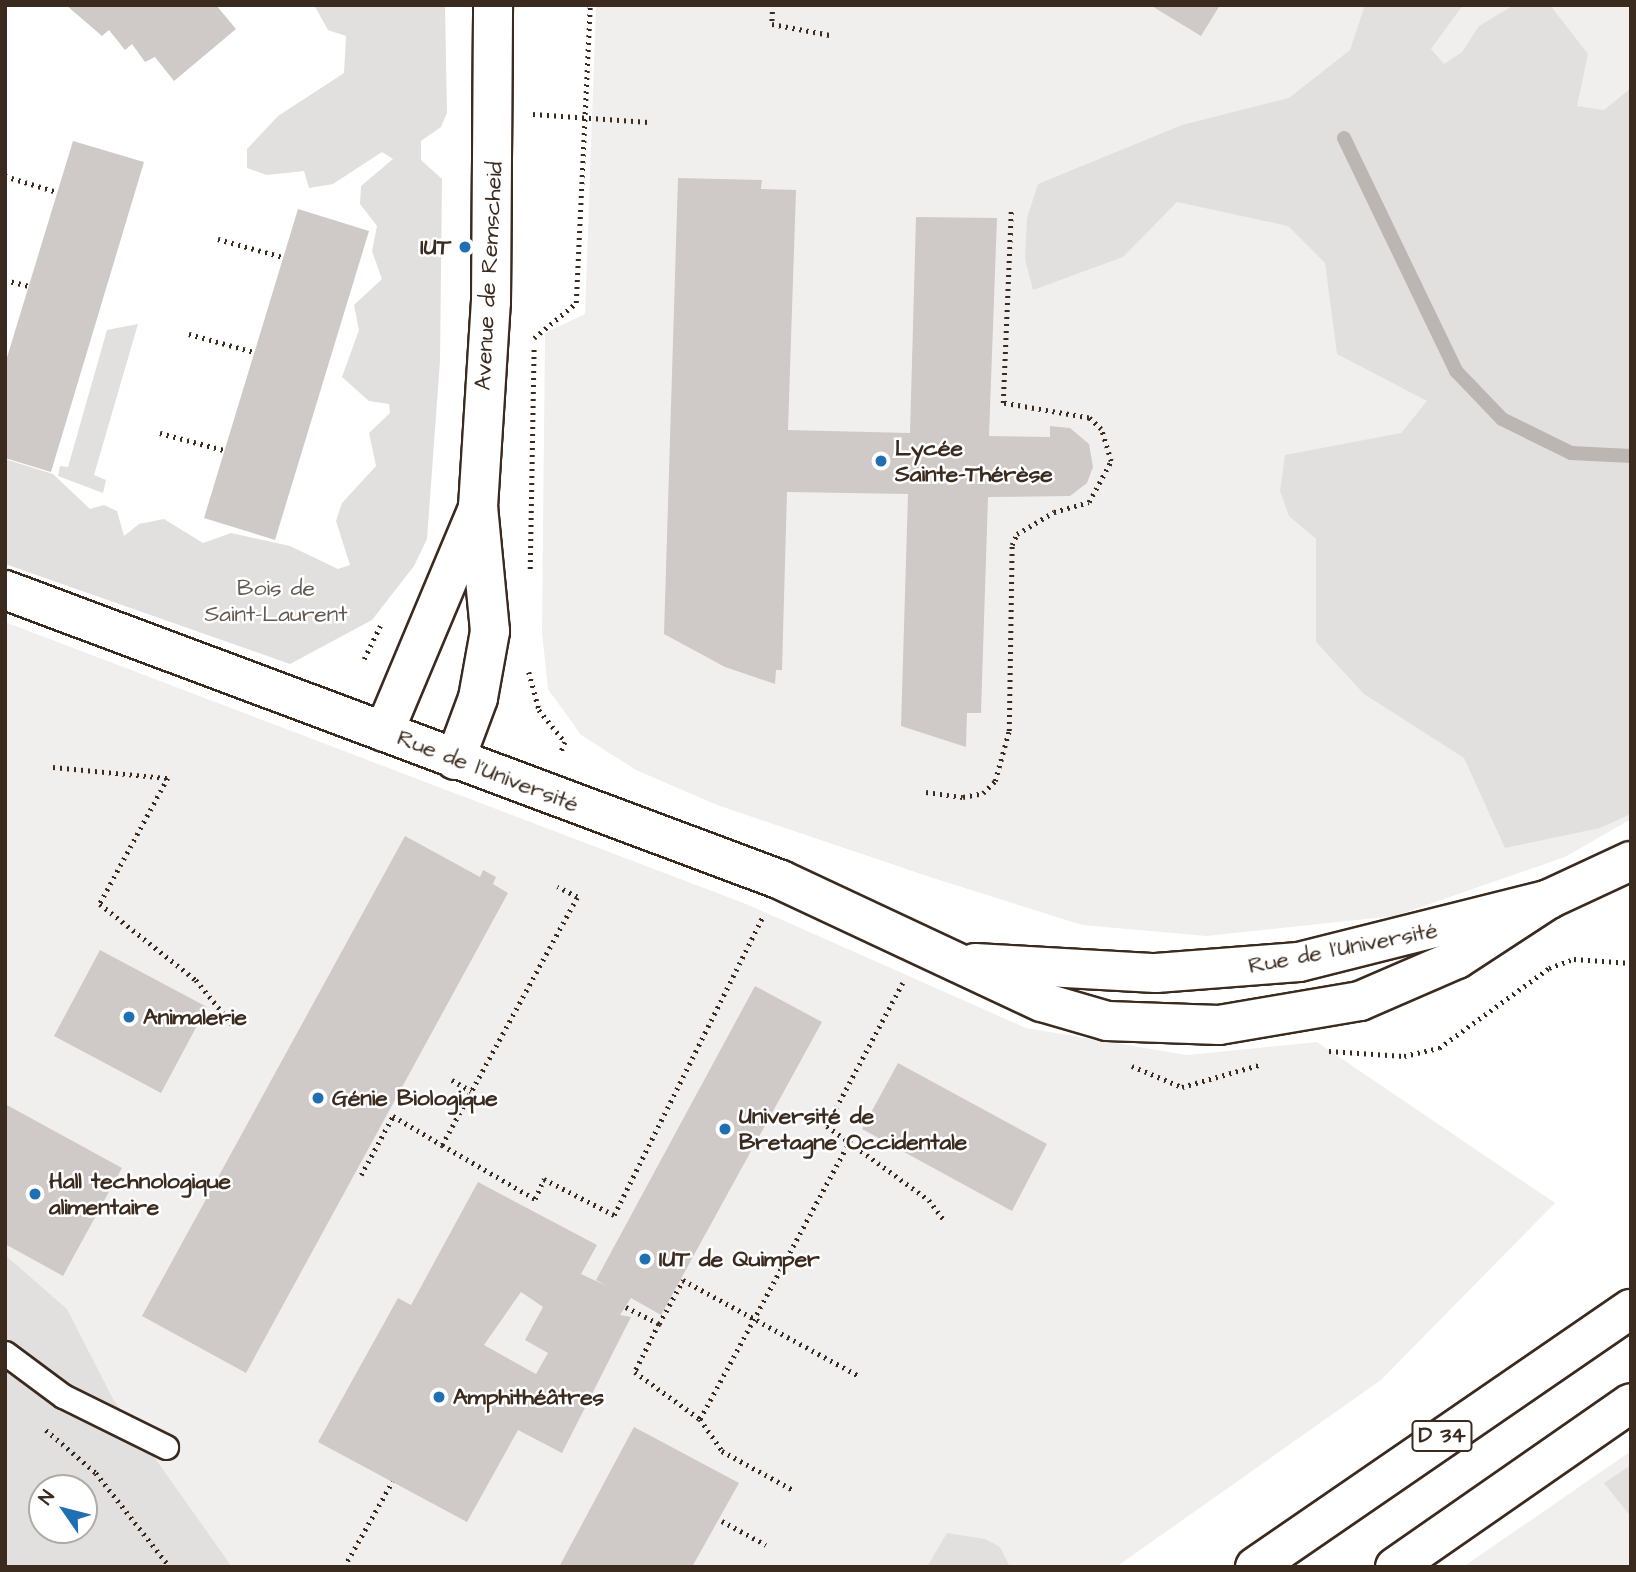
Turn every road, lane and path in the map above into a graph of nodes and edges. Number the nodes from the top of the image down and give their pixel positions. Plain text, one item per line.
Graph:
1 (494, 5) edge
2 (501, 5) edge
3 (590, 5) edge
4 (773, 5) edge
5 (830, 35) dead end
6 (494, 46) junction
7 (496, 113) junction
8 (584, 116) junction
9 (649, 122) dead end
10 (5, 176) edge
11 (57, 192) dead end
12 (1011, 209) dead end
13 (218, 239) dead end
14 (283, 257) dead end
15 (5, 280) edge
16 (29, 286) dead end
17 (189, 334) dead end
18 (254, 352) dead end
19 (160, 433) dead end
20 (224, 450) dead end
21 (478, 507) junction
22 (530, 573) dead end
23 (5, 590) edge
24 (388, 617) dead end
25 (365, 659) dead end
26 (528, 664) dead end
27 (384, 732) junction
28 (455, 760) junction
29 (53, 767) dead end
30 (926, 792) dead end
31 (547, 793) junction
32 (1631, 861) edge
33 (781, 880) junction
34 (557, 887) dead end
35 (1549, 899) junction
36 (966, 962) junction
37 (907, 975) dead end
38 (232, 1024) dead end
39 (452, 1080) dead end
40 (471, 1091) junction
41 (850, 1140) junction
42 (442, 1145) junction
43 (361, 1175) dead end
44 (944, 1220) dead end
45 (626, 1307) dead end
46 (1631, 1309) edge
47 (754, 1318) junction
48 (659, 1324) junction
49 (5, 1353) edge
50 (859, 1376) dead end
51 (1631, 1403) edge
52 (700, 1419) junction
53 (34, 1421) dead end
54 (166, 1447) dead end
55 (392, 1482) dead end
56 (795, 1491) dead end
57 (722, 1521) dead end
58 (766, 1545) dead end
59 (170, 1567) edge
60 (344, 1567) edge
61 (1255, 1567) edge
62 (1395, 1567) edge

1 - 6 street, Avenue de Remscheid
2 - 6 street, Avenue de Remscheid
3 - 8 path
4 - 5 path
6 - 7 street, Avenue de Remscheid
7 - 8 path
7 - 21 street, Avenue de Remscheid
8 - 9 path
8 - 22 path
10 - 11 path
12 - 30 path
13 - 14 path
15 - 16 path
17 - 18 path
19 - 20 path
21 - 27 street, Avenue de Remscheid
21 - 28 street, Avenue de Remscheid
23 - 27 street, Rue de l'Université
24 - 25 path
26 - 31 path
27 - 28 street, Rue de l'Université
28 - 31 street, Rue de l'Université
29 - 38 path
31 - 33 street, Rue de l'Université
32 - 35 street, Rue de l'Université
33 - 36 street, Rue de l'Université
33 - 42 path
34 - 40 path
35 - 36 street, Rue de l'Université
35 - 36 street, Rue de l'Université
37 - 41 path
39 - 40 path
40 - 42 path
41 - 44 path
41 - 47 path
42 - 43 path
45 - 48 path
46 - 61 street, D 34
47 - 48 path
47 - 50 path
47 - 52 path
48 - 52 path
49 - 54 lane
51 - 62 street
52 - 56 path
53 - 59 path
55 - 60 path
57 - 58 path

